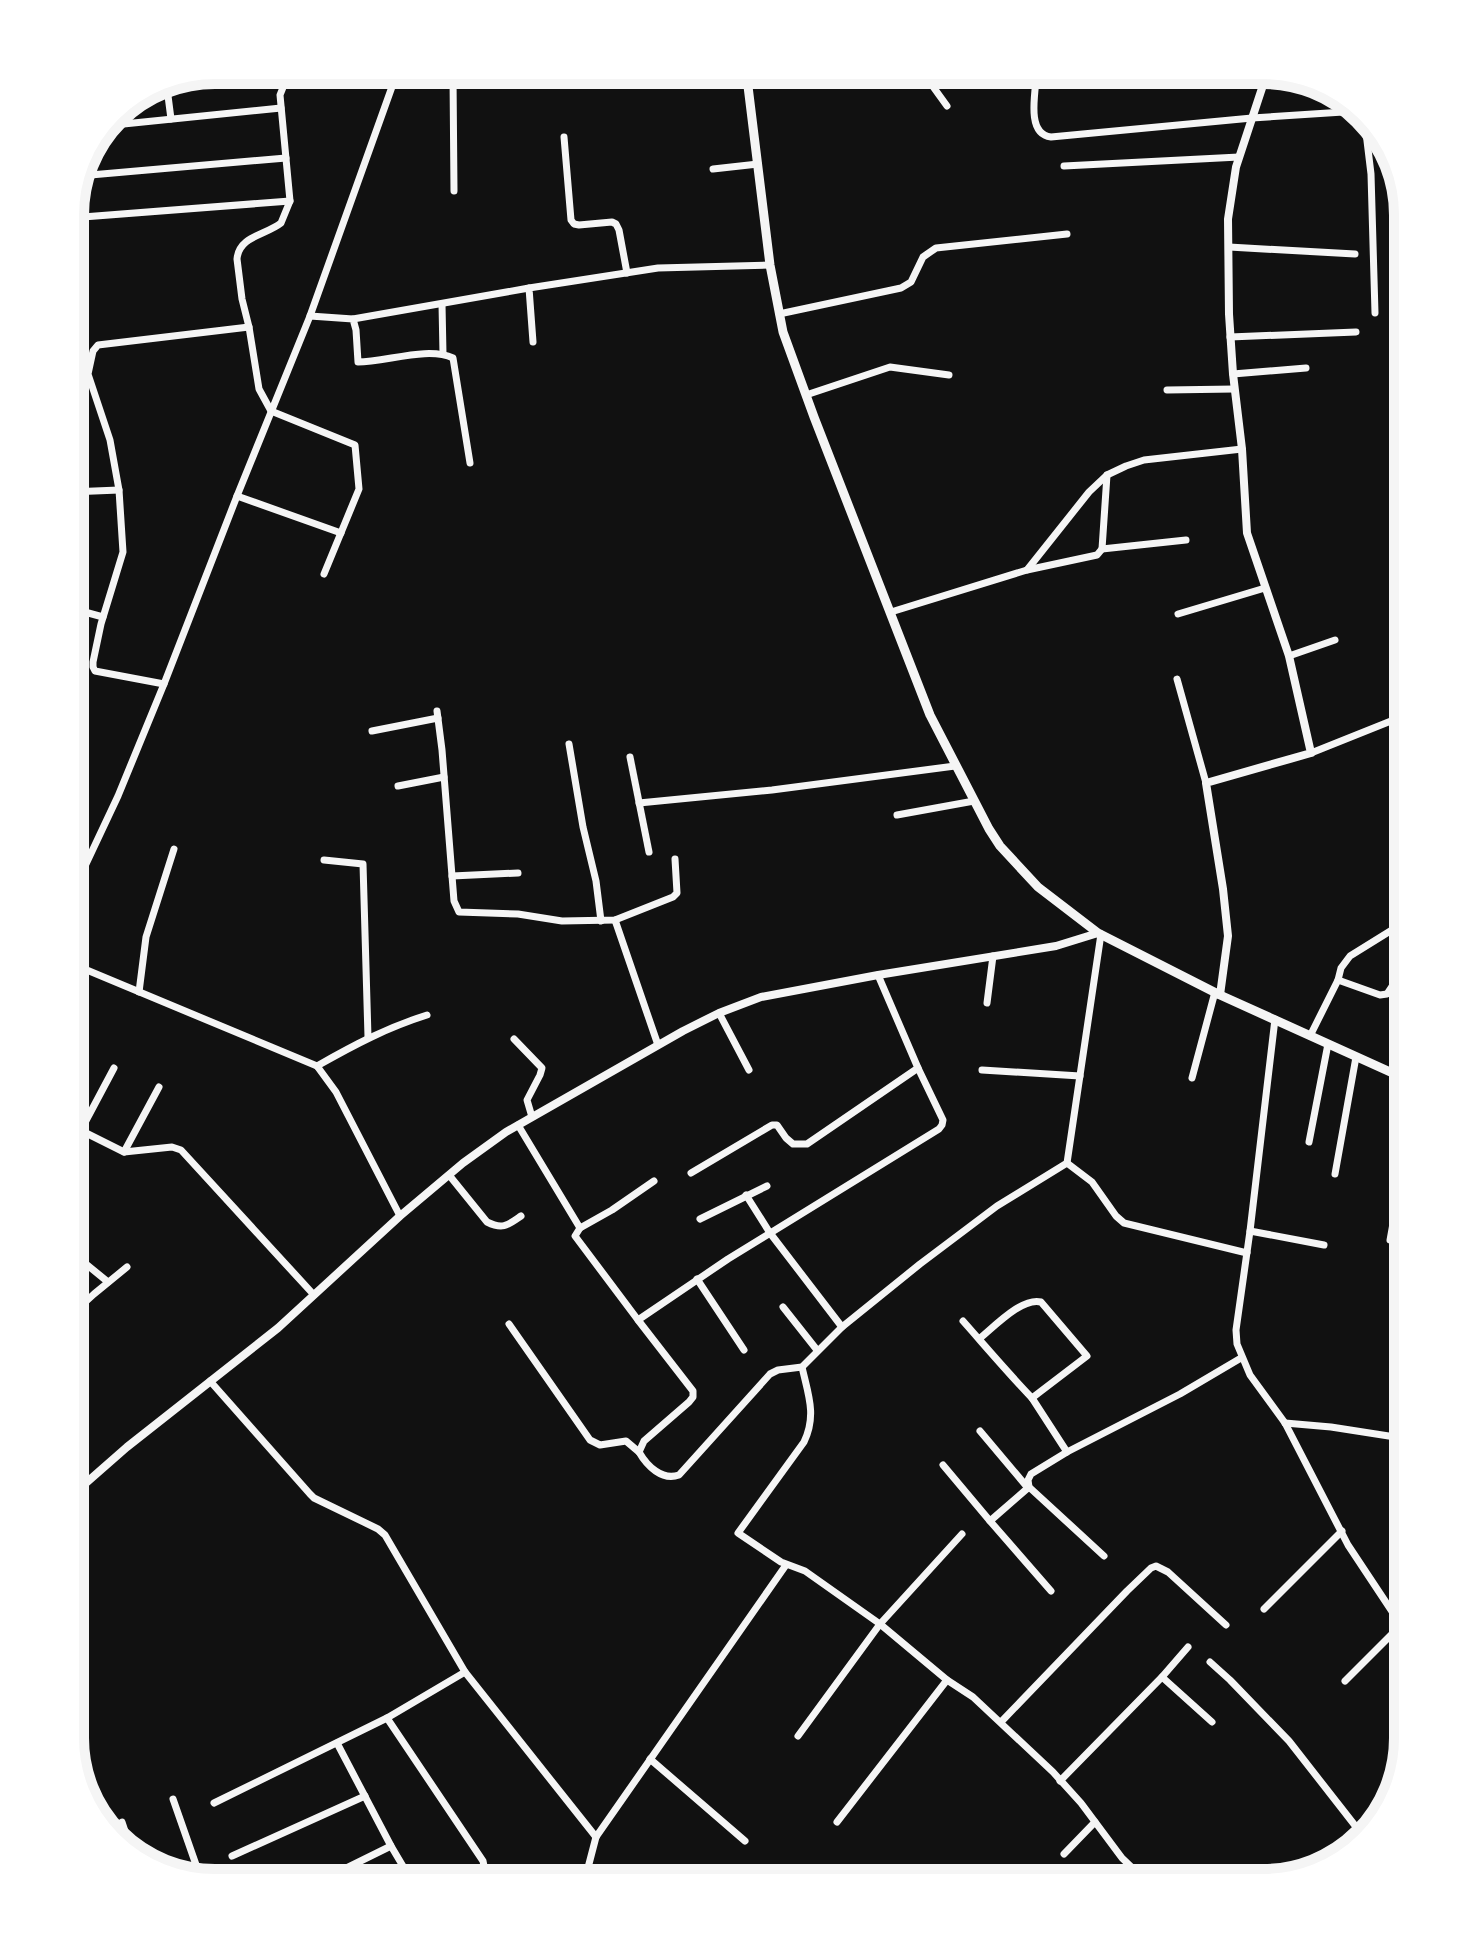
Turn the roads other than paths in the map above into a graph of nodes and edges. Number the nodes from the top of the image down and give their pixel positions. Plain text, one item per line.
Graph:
1 (285, 84) edge
2 (393, 84) edge
3 (453, 84) edge
4 (748, 84) edge
5 (931, 84) edge
6 (1036, 84) edge
7 (1263, 84) edge
8 (168, 93) edge
9 (947, 106) dead end
10 (281, 108) junction
11 (1344, 112) edge
12 (1252, 118) junction
13 (171, 119) junction
14 (120, 124) edge
15 (1366, 135) edge
16 (564, 137) dead end
17 (1239, 157) junction
18 (286, 158) junction
19 (758, 164) junction
20 (1064, 166) dead end
21 (713, 169) dead end
22 (90, 175) edge
23 (454, 191) dead end
24 (290, 201) junction
25 (84, 217) edge
26 (1067, 234) dead end
27 (1229, 247) junction
28 (1355, 254) dead end
29 (770, 265) junction
30 (627, 273) junction
31 (529, 288) junction
32 (442, 304) junction
33 (1375, 313) dead end
34 (779, 314) junction
35 (310, 316) junction
36 (353, 319) junction
37 (249, 327) junction
38 (1356, 332) dead end
39 (1230, 337) junction
40 (533, 342) dead end
41 (443, 354) junction
42 (1306, 368) dead end
43 (1233, 374) junction
44 (949, 375) dead end
45 (1234, 389) junction
46 (1167, 390) dead end
47 (806, 395) junction
48 (271, 411) junction
49 (1242, 449) junction
50 (470, 463) dead end
51 (1107, 475) junction
52 (119, 490) junction
53 (84, 491) edge
54 (237, 496) junction
55 (341, 533) junction
56 (1186, 540) dead end
57 (1102, 549) junction
58 (1027, 570) junction
59 (324, 574) dead end
60 (1265, 588) junction
61 (84, 612) edge
62 (891, 612) junction
63 (1178, 614) dead end
64 (103, 617) junction
65 (1335, 640) dead end
66 (1289, 656) junction
67 (1177, 679) dead end
68 (164, 684) junction
69 (1394, 720) edge
70 (372, 731) dead end
71 (569, 744) dead end
72 (1311, 753) junction
73 (630, 757) dead end
74 (955, 766) junction
75 (444, 777) junction
76 (1206, 783) junction
77 (398, 786) dead end
78 (974, 801) junction
79 (639, 803) junction
80 (897, 815) dead end
81 (174, 849) dead end
82 (649, 852) dead end
83 (675, 859) dead end
84 (324, 860) dead end
85 (84, 868) edge
86 (518, 873) dead end
87 (452, 876) junction
88 (615, 920) junction
89 (601, 921) junction
90 (1394, 929) edge
91 (1099, 934) junction
92 (993, 956) junction
93 (84, 969) edge
94 (878, 975) junction
95 (1338, 980) junction
96 (1394, 984) edge
97 (139, 992) junction
98 (1218, 993) junction
99 (987, 1003) dead end
100 (719, 1013) junction
101 (427, 1015) dead end
102 (1275, 1019) junction
103 (1310, 1036) junction
104 (368, 1037) junction
105 (514, 1039) dead end
106 (1328, 1044) junction
107 (658, 1045) junction
108 (1356, 1057) junction
109 (317, 1066) junction
110 (114, 1068) dead end
111 (918, 1068) junction
112 (749, 1070) dead end
113 (982, 1070) dead end
114 (1394, 1074) edge
115 (1080, 1076) junction
116 (1192, 1078) dead end
117 (159, 1087) dead end
118 (532, 1117) junction
119 (84, 1124) edge
120 (518, 1125) junction
121 (84, 1132) edge
122 (1309, 1142) dead end
123 (124, 1152) junction
124 (1067, 1163) junction
125 (691, 1173) dead end
126 (1335, 1174) dead end
127 (449, 1175) junction
128 (654, 1181) dead end
129 (767, 1186) dead end
130 (746, 1195) junction
131 (400, 1216) junction
132 (521, 1216) dead end
133 (1394, 1218) edge
134 (700, 1219) dead end
135 (580, 1228) junction
136 (1250, 1231) junction
137 (770, 1233) junction
138 (1390, 1240) dead end
139 (1324, 1245) dead end
140 (1247, 1253) junction
141 (84, 1262) edge
142 (127, 1267) dead end
143 (697, 1279) junction
144 (108, 1282) junction
145 (314, 1295) junction
146 (84, 1303) edge
147 (783, 1307) dead end
148 (638, 1320) junction
149 (963, 1321) dead end
150 (509, 1324) dead end
151 (842, 1327) junction
152 (979, 1339) junction
153 (744, 1350) dead end
154 (817, 1350) junction
155 (1241, 1358) junction
156 (802, 1367) junction
157 (210, 1381) junction
158 (1032, 1398) junction
159 (1285, 1423) junction
160 (980, 1431) dead end
161 (1394, 1437) edge
162 (639, 1452) junction
163 (1067, 1452) junction
164 (943, 1465) dead end
165 (84, 1484) edge
166 (1028, 1487) junction
167 (990, 1521) junction
168 (1342, 1531) junction
169 (962, 1534) dead end
170 (1104, 1556) dead end
171 (786, 1565) junction
172 (1051, 1591) dead end
173 (1264, 1609) dead end
174 (1394, 1614) edge
175 (880, 1624) junction
176 (1226, 1625) dead end
177 (1394, 1632) edge
178 (1188, 1647) dead end
179 (1210, 1662) dead end
180 (465, 1672) junction
181 (1162, 1677) junction
182 (947, 1680) junction
183 (1345, 1681) dead end
184 (387, 1718) junction
185 (1001, 1722) junction
186 (1212, 1722) dead end
187 (798, 1736) dead end
188 (337, 1743) junction
189 (650, 1759) junction
190 (1060, 1781) junction
191 (365, 1796) junction
192 (173, 1799) dead end
193 (214, 1803) dead end
194 (122, 1822) dead end
195 (837, 1822) dead end
196 (1095, 1822) junction
197 (1357, 1828) edge
198 (126, 1832) edge
199 (596, 1837) junction
200 (745, 1841) dead end
201 (391, 1846) junction
202 (1064, 1854) dead end
203 (232, 1856) dead end
204 (197, 1867) edge
205 (1133, 1868) edge
206 (344, 1869) edge
207 (405, 1869) edge
208 (482, 1869) edge
209 (588, 1869) edge

1 - 10 street
2 - 35 street
3 - 23 street
4 - 19 main road
5 - 9 street
6 - 12 street
7 - 12 street
8 - 13 street
10 - 13 street
10 - 18 street
11 - 12 street
12 - 17 street
13 - 14 street
15 - 33 street
16 - 30 street
17 - 20 street
17 - 27 street
18 - 22 street
18 - 24 street
19 - 21 street
19 - 29 main road
24 - 25 street
24 - 37 street
26 - 34 street
27 - 28 street
27 - 39 street
29 - 30 street
29 - 34 main road
30 - 31 street
31 - 32 street
31 - 40 street
32 - 36 street
32 - 41 street
34 - 47 main road
35 - 36 street
35 - 48 street
36 - 41 street
37 - 48 street
37 - 52 street
38 - 39 street
39 - 43 street
41 - 50 street
42 - 43 street
43 - 45 street
44 - 47 street
45 - 46 street
45 - 49 street
47 - 62 main road
48 - 54 street
48 - 55 street
49 - 51 street
49 - 60 street
51 - 57 street
51 - 58 street
52 - 53 street
52 - 64 street
54 - 55 street
54 - 68 street
55 - 59 street
56 - 57 street
57 - 58 street
58 - 62 street
60 - 63 street
60 - 66 street
61 - 64 street
62 - 74 main road
64 - 68 street
65 - 66 street
66 - 72 street
67 - 76 street
68 - 85 street
69 - 72 street
70 - 75 street
71 - 89 street
72 - 76 street
73 - 79 street
74 - 78 main road
74 - 79 street
75 - 77 street
75 - 87 street
76 - 98 street
78 - 80 street
78 - 91 main road
79 - 82 street
81 - 97 street
83 - 88 street
84 - 104 street
86 - 87 street
87 - 89 street
88 - 89 street
88 - 107 street
90 - 95 street
91 - 92 street
91 - 98 main road
91 - 115 street
92 - 94 street
92 - 99 street
93 - 97 street
94 - 100 street
94 - 111 street
95 - 96 street
95 - 103 street
97 - 109 street
98 - 102 main road
98 - 116 street
100 - 107 street
100 - 112 street
101 - 104 street
102 - 103 main road
102 - 136 street
103 - 106 main road
104 - 109 street
105 - 118 street
106 - 108 main road
106 - 122 street
107 - 118 street
108 - 114 main road
108 - 126 street
109 - 131 street
110 - 119 street
111 - 125 street
111 - 137 street
113 - 115 street
115 - 124 street
117 - 123 street
118 - 120 street
120 - 127 street
120 - 135 street
121 - 123 street
123 - 145 street
124 - 140 street
124 - 151 street
127 - 131 street
127 - 132 street
128 - 135 street
129 - 130 street
130 - 134 street
130 - 137 street
131 - 145 street
133 - 138 street
135 - 148 street
136 - 139 street
136 - 140 street
137 - 143 street
137 - 151 street
140 - 155 street
141 - 144 street
142 - 144 street
143 - 148 street
143 - 153 street
144 - 146 street
145 - 157 street
147 - 154 street
148 - 162 street
149 - 152 street
150 - 162 street
151 - 154 street
152 - 158 street
152 - 158 street
154 - 156 street
155 - 159 street
155 - 163 street
156 - 162 street
156 - 171 street
157 - 165 street
157 - 180 street
158 - 163 street
159 - 161 street
159 - 168 street
160 - 166 street
163 - 166 street
164 - 167 street
166 - 167 street
166 - 170 street
167 - 172 street
168 - 173 street
168 - 174 street
169 - 175 street
171 - 175 street
171 - 189 street
175 - 182 street
175 - 187 street
176 - 185 street
177 - 183 street
178 - 181 street
179 - 197 street
180 - 184 street
180 - 199 street
181 - 186 street
181 - 190 street
182 - 185 street
182 - 195 street
184 - 188 street
184 - 208 street
185 - 190 street
188 - 191 street
188 - 193 street
189 - 199 street
189 - 200 street
190 - 196 street
191 - 201 street
191 - 203 street
192 - 204 street
194 - 198 street
196 - 202 street
196 - 205 street
199 - 209 street
201 - 206 street
201 - 207 street

